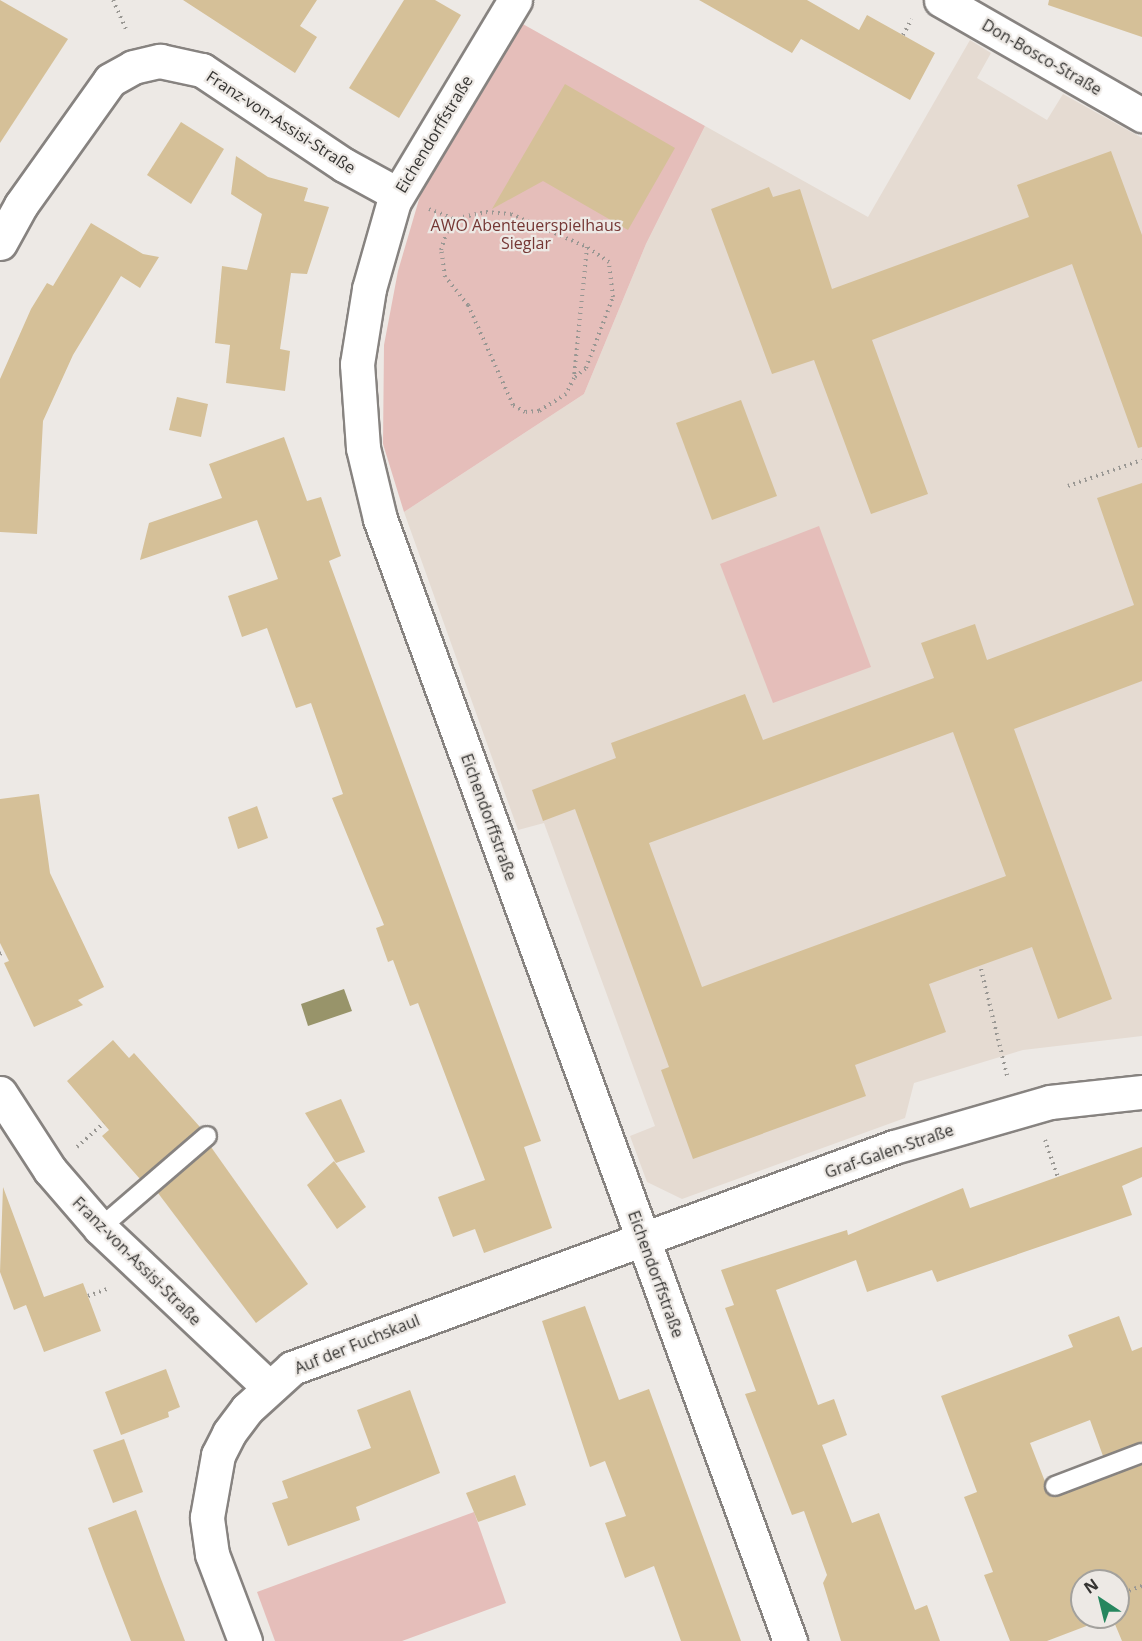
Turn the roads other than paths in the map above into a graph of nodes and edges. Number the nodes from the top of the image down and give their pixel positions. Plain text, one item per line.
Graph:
1 (515, 0) edge
2 (941, 0) edge
3 (1142, 115) edge
4 (397, 194) junction
5 (0, 243) edge
6 (0, 1092) edge
7 (1142, 1092) edge
8 (207, 1136) dead end
9 (100, 1228) junction
10 (645, 1242) junction
11 (269, 1387) junction
12 (1142, 1453) edge
13 (1055, 1486) dead end
14 (245, 1641) edge
15 (790, 1641) edge

1 - 4 street, Eichendorffstraße
2 - 3 street, Don-Bosco-Straße
4 - 5 street, Franz-von-Assisi-Straße
4 - 10 street, Eichendorffstraße
6 - 9 street, Franz-von-Assisi-Straße
7 - 10 street, Graf-Galen-Straße
8 - 9 lane
9 - 11 street, Franz-von-Assisi-Straße
10 - 11 street, Auf der Fuchskaul
10 - 15 street, Eichendorffstraße
11 - 14 street, Auf der Fuchskaul
12 - 13 lane

